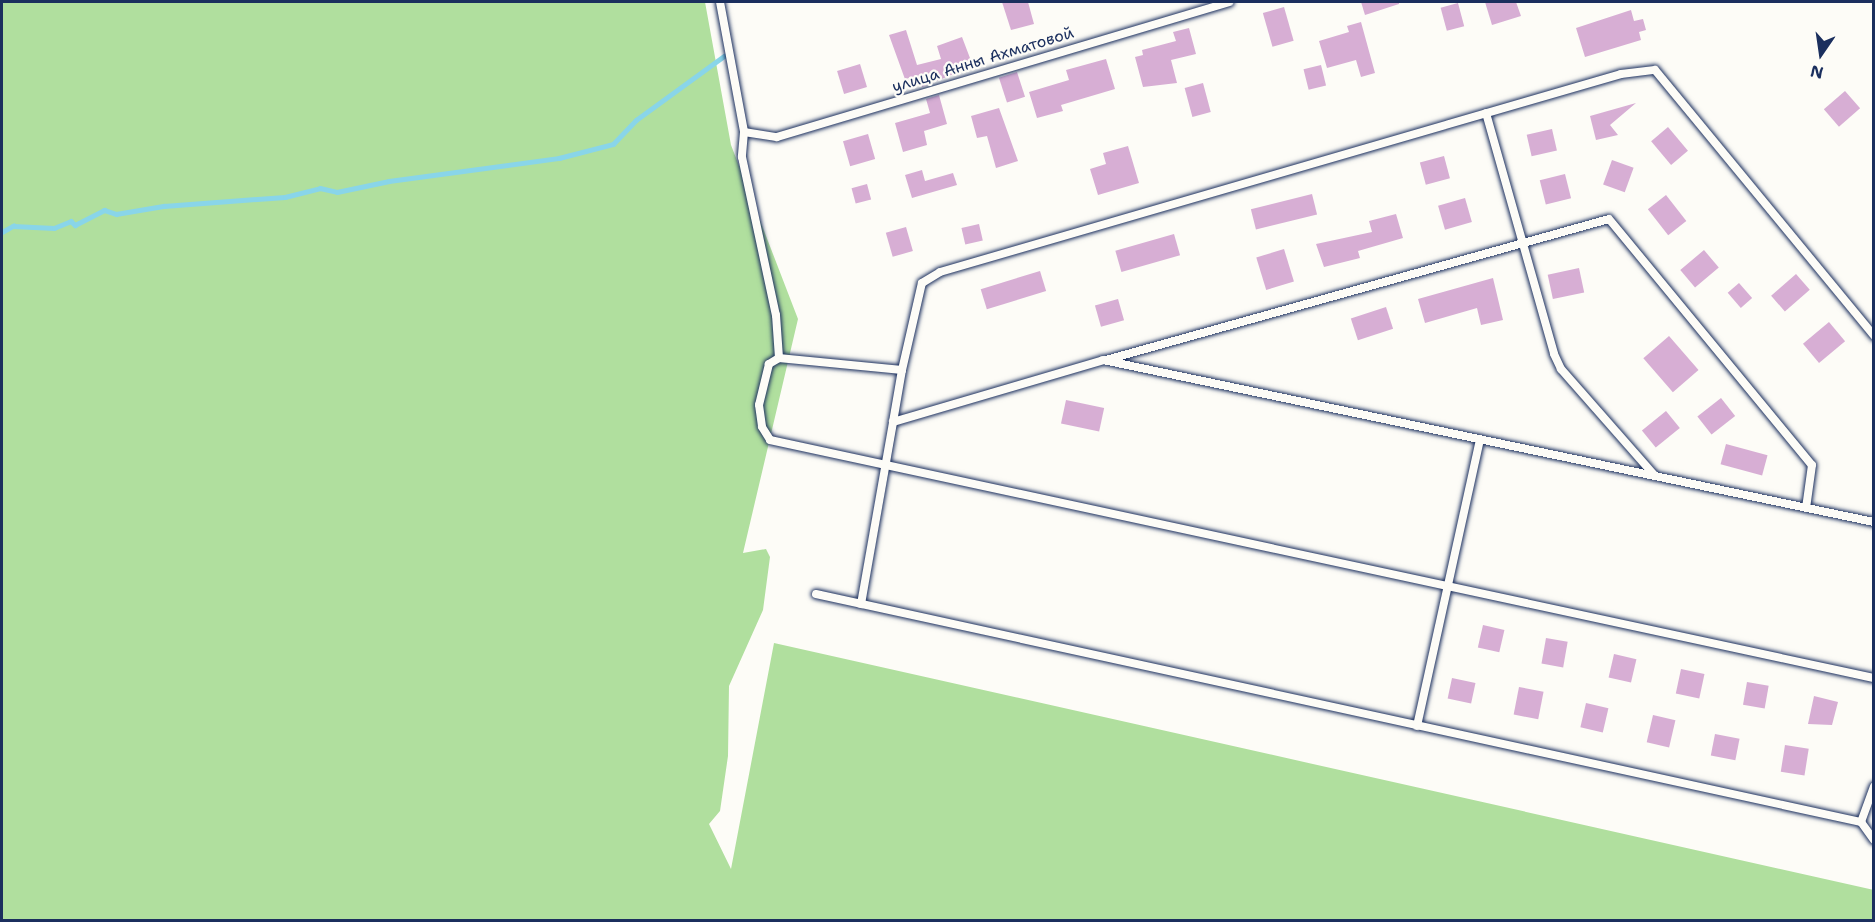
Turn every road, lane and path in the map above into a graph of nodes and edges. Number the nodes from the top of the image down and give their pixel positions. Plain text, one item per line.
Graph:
1 (720, 2) edge
2 (1229, 2) edge
3 (1486, 113) junction
4 (744, 132) junction
5 (1522, 243) junction
6 (1874, 336) edge
7 (779, 358) junction
8 (1103, 360) junction
9 (902, 370) junction
10 (892, 422) junction
11 (1480, 440) junction
12 (885, 467) junction
13 (1655, 477) junction
14 (1806, 508) junction
15 (1874, 522) edge
16 (1447, 587) junction
17 (816, 594) dead end
18 (861, 604) junction
19 (1874, 678) edge
20 (1418, 726) junction
21 (1874, 786) edge
22 (1861, 822) junction
23 (1874, 840) edge

1 - 4 lane
2 - 4 lane, улица Анны Ахматовой
3 - 5 lane
3 - 6 lane
3 - 9 lane
4 - 7 lane
5 - 8 lane
5 - 13 lane
5 - 14 lane
7 - 9 lane
7 - 12 lane
8 - 10 lane
8 - 11 lane
9 - 10 lane
10 - 12 lane
11 - 13 lane
11 - 16 lane
12 - 16 lane
12 - 18 lane
13 - 14 lane
14 - 15 lane
16 - 19 lane
16 - 20 lane
17 - 18 lane
18 - 20 lane
20 - 22 lane
21 - 22 lane
22 - 23 lane

